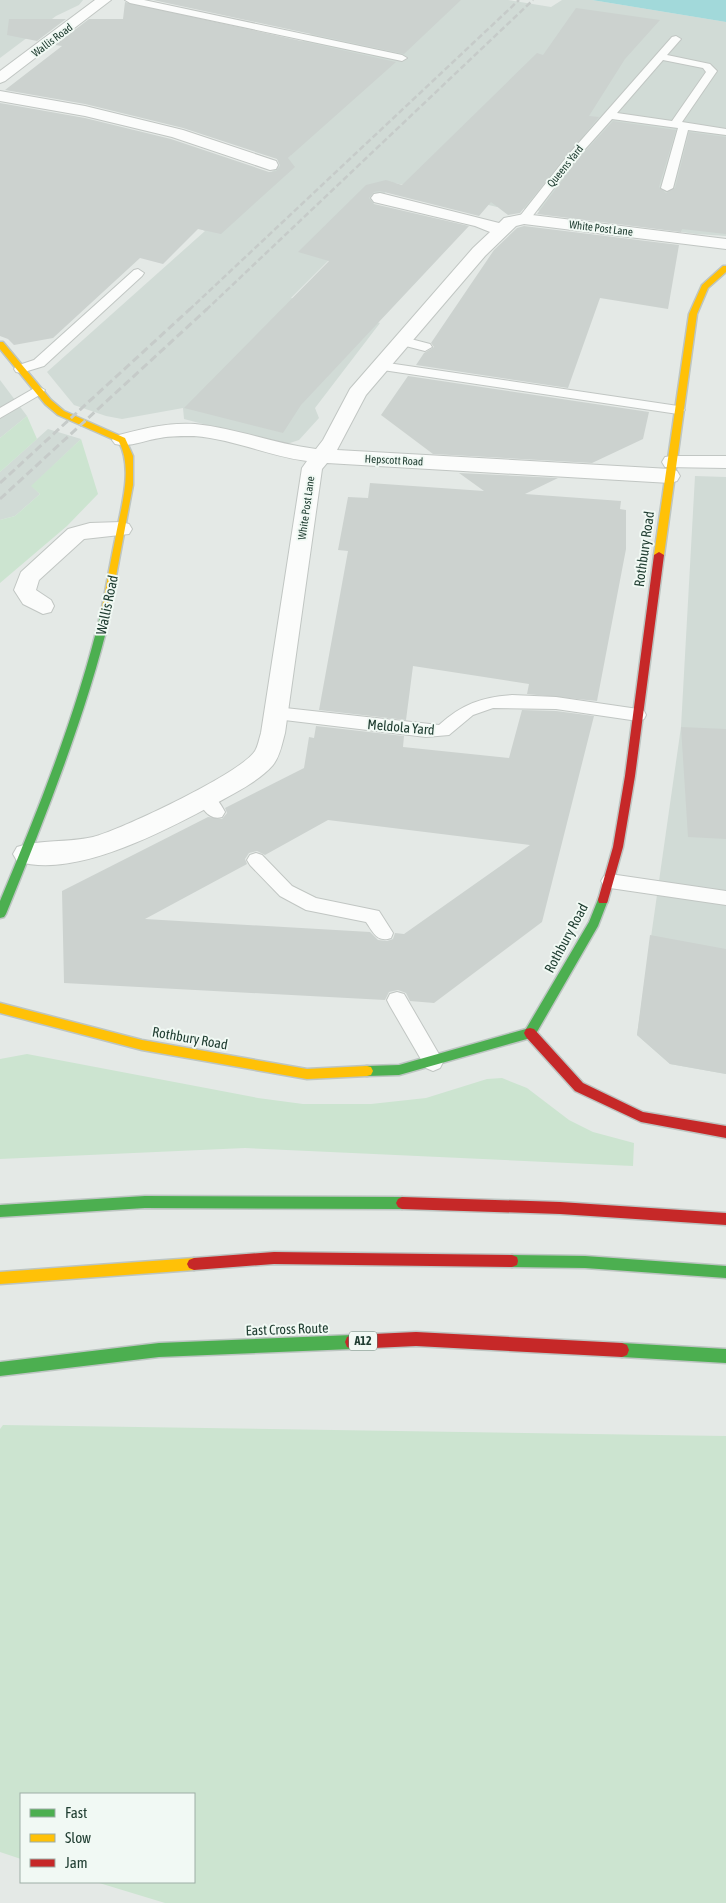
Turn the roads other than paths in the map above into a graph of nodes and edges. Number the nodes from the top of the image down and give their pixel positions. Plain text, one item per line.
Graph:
1 (104, 0) edge
2 (130, 0) edge
3 (676, 39) dead end
4 (662, 57) junction
5 (402, 58) dead end
6 (0, 78) edge
7 (0, 96) edge
8 (608, 115) junction
9 (681, 125) junction
10 (726, 132) edge
11 (270, 165) dead end
12 (667, 188) dead end
13 (380, 198) dead end
14 (524, 219) junction
15 (501, 230) junction
16 (726, 244) edge
17 (726, 268) edge
18 (138, 272) dead end
19 (403, 341) junction
20 (0, 344) edge
21 (425, 347) dead end
22 (381, 366) junction
23 (21, 369) junction
24 (38, 390) junction
25 (678, 410) junction
26 (0, 414) edge
27 (122, 440) junction
28 (321, 456) junction
29 (726, 462) edge
30 (671, 469) junction
31 (121, 529) junction
32 (43, 606) dead end
33 (276, 713) junction
34 (638, 715) junction
35 (26, 854) junction
36 (256, 860) dead end
37 (610, 881) junction
38 (726, 898) edge
39 (0, 914) edge
40 (384, 933) dead end
41 (397, 1000) dead end
42 (0, 1008) edge
43 (530, 1033) junction
44 (434, 1062) junction
45 (726, 1132) edge
46 (0, 1211) edge
47 (726, 1220) edge
48 (726, 1272) edge
49 (0, 1278) edge
50 (726, 1356) edge
51 (0, 1369) edge

1 - 6 street, Wallis Road
2 - 5 lane
3 - 4 lane, Queens Yard
4 - 8 lane, Queens Yard
4 - 9 lane
7 - 11 street
8 - 9 lane
8 - 14 lane, Queens Yard
9 - 10 lane
9 - 12 lane
13 - 15 street
14 - 15 street, White Post Lane
14 - 16 street, White Post Lane
15 - 19 street, White Post Lane
17 - 25 main road, Rothbury Road
18 - 23 lane
19 - 21 lane
19 - 22 street, White Post Lane
20 - 23 main road
22 - 25 lane
22 - 28 street, White Post Lane
23 - 24 main road
24 - 26 lane
24 - 27 main road
25 - 30 main road, Rothbury Road
27 - 28 street, Hepscott Road
27 - 31 main road, Wallis Road
28 - 30 street, Hepscott Road
28 - 33 street, White Post Lane
29 - 30 street, Hepscott Road
30 - 34 main road, Rothbury Road
31 - 32 street
31 - 35 main road, Wallis Road
33 - 34 lane, Meldola Yard
33 - 35 street, White Post Lane
34 - 37 main road, Rothbury Road
35 - 39 main road, Wallis Road
36 - 40 lane
37 - 38 lane
37 - 43 main road, Rothbury Road
41 - 44 lane
42 - 44 main road, Rothbury Road
43 - 44 main road, Rothbury Road
43 - 45 main road
46 - 47 main road
48 - 49 main road
50 - 51 main road, East Cross Route / A12

